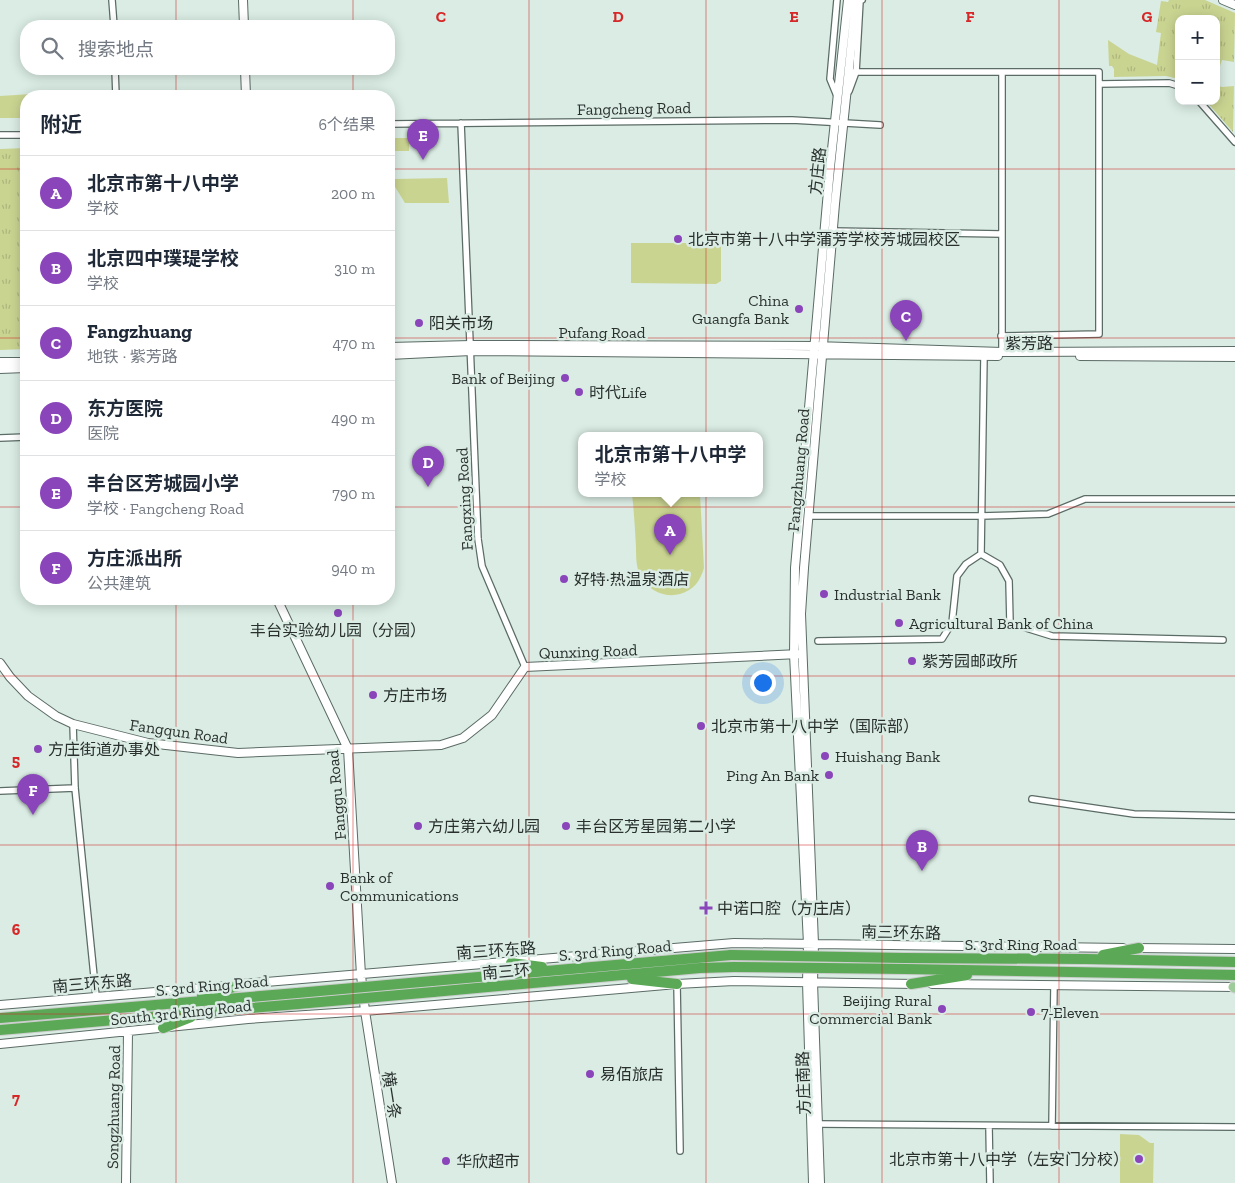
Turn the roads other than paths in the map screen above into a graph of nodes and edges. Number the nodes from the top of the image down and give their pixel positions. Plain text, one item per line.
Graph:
1 (112, 0) edge
2 (243, 0) edge
3 (837, 0) edge
4 (848, 0) edge
5 (856, 0) edge
6 (862, 0) edge
7 (1223, 0) edge
8 (1235, 5) edge
9 (114, 20) edge
10 (244, 20) edge
11 (852, 72) junction
12 (1002, 73) junction
13 (115, 75) edge
14 (245, 75) edge
15 (1099, 84) junction
16 (1175, 85) edge
17 (116, 90) edge
18 (246, 90) edge
19 (842, 100) junction
20 (1203, 105) edge
21 (840, 122) junction
22 (395, 124) edge
23 (461, 124) junction
24 (880, 125) dead end
25 (20, 134) edge
26 (0, 135) edge
27 (1235, 142) edge
28 (832, 231) junction
29 (1002, 234) junction
30 (1001, 336) junction
31 (395, 347) edge
32 (471, 348) junction
33 (819, 350) junction
34 (1235, 351) edge
35 (1002, 352) junction
36 (395, 354) edge
37 (984, 356) junction
38 (1235, 357) edge
39 (0, 362) edge
40 (20, 362) edge
41 (20, 368) edge
42 (0, 369) edge
43 (20, 437) edge
44 (0, 438) edge
45 (1235, 499) edge
46 (808, 516) junction
47 (981, 516) junction
48 (981, 554) junction
49 (280, 605) edge
50 (1223, 640) dead end
51 (818, 641) dead end
52 (798, 654) junction
53 (0, 663) edge
54 (525, 668) junction
55 (74, 724) junction
56 (348, 749) junction
57 (75, 788) junction
58 (0, 791) edge
59 (1032, 799) dead end
60 (1235, 816) edge
61 (811, 944) junction
62 (1139, 948) junction
63 (1235, 949) edge
64 (1085, 959) junction
65 (1235, 962) edge
66 (511, 963) junction
67 (904, 964) junction
68 (420, 969) junction
69 (566, 969) junction
70 (993, 971) junction
71 (375, 974) junction
72 (361, 975) junction
73 (1235, 975) edge
74 (348, 976) junction
75 (611, 977) junction
76 (302, 980) junction
77 (810, 982) junction
78 (245, 984) junction
79 (677, 984) junction
80 (912, 984) junction
81 (1054, 986) junction
82 (1234, 987) edge
83 (433, 992) joint
84 (96, 996) junction
85 (177, 1003) junction
86 (0, 1005) edge
87 (423, 1005) junction
88 (378, 1010) junction
89 (365, 1011) junction
90 (204, 1012) junction
91 (351, 1012) junction
92 (305, 1015) junction
93 (0, 1018) edge
94 (163, 1028) junction
95 (0, 1030) edge
96 (128, 1032) junction
97 (0, 1044) edge
98 (818, 1124) junction
99 (989, 1126) junction
100 (1052, 1126) junction
101 (1235, 1128) edge
102 (680, 1151) dead end
103 (126, 1183) edge
104 (392, 1183) edge
105 (813, 1183) edge
106 (820, 1183) edge
107 (990, 1183) edge

1 - 9 street
2 - 10 street
3 - 19 street
4 - 19 street
5 - 11 street, Fangzhuang Road
6 - 11 street
7 - 8 street
11 - 12 street
11 - 19 street, Fangzhuang Road
12 - 15 street
12 - 29 street
13 - 17 street
14 - 18 street
15 - 16 street
15 - 30 street
19 - 21 street, Fangzhuang Road
20 - 27 street
21 - 23 street, Fangcheng Road
21 - 24 street, Fangcheng Road
21 - 28 street, Fangzhuang Road
21 - 33 street, 方庄路
22 - 23 street, Fangcheng Road
23 - 32 street, Fangxing Road
25 - 26 street
28 - 29 street
28 - 33 street, Fangzhuang Road
29 - 30 street
30 - 35 street
31 - 32 street, Pufang Road
32 - 33 street, Pufang Road
32 - 36 street, Pufang Road
32 - 54 street, Fangxing Road
33 - 35 street, 紫芳路
33 - 37 street, 紫芳路
33 - 46 street, Fangzhuang Road
33 - 52 street
34 - 35 street, 紫芳路
37 - 38 street, 紫芳路
37 - 47 street
39 - 40 street
41 - 42 street
43 - 44 street
45 - 47 street
46 - 47 street
46 - 52 street, Fangzhuang Road
47 - 48 street
48 - 50 street
48 - 51 street
49 - 56 street, Fanggu Road
52 - 54 street, Qunxing Road
52 - 61 street, Fangzhuang Road
53 - 55 street, Fangqun Road
54 - 56 street, Qunxing Road
55 - 56 street, Fangqun Road
55 - 57 street
56 - 72 street, Fanggu Road
57 - 58 street
57 - 84 street
59 - 60 street
61 - 62 street, 南三环东路
61 - 66 street, 南三环东路
61 - 77 street, Fangzhuang Road
62 - 63 street, 南三环东路
62 - 64 highway
64 - 65 highway, S. 3rd Ring Road
64 - 67 highway, S. 3rd Ring Road
66 - 68 street, 南三环东路
66 - 69 highway
67 - 69 highway, S. 3rd Ring Road, bridge
67 - 70 highway, S. 3rd Ring Road
67 - 75 highway, S. 3rd Ring Road, bridge
68 - 71 street, 南三环东路
68 - 87 street
69 - 85 highway, S. 3rd Ring Road, bridge
70 - 73 highway, S. 3rd Ring Road
70 - 80 highway
71 - 72 street, 南三环东路
71 - 88 street
72 - 74 street, 南三环东路
72 - 89 street, Fanggu Road
74 - 76 street, 南三环东路
74 - 91 street
75 - 79 highway
75 - 83 highway, 南三环
76 - 78 street, 南三环东路
76 - 92 street
77 - 79 street
77 - 80 street
77 - 98 street, 方庄南路
77 - 105 street, 方庄南路
78 - 84 street, 南三环东路
78 - 85 highway
79 - 87 street
79 - 102 street
80 - 81 street
81 - 82 street
81 - 100 street
83 - 90 highway, S. 3rd Ring Road, bridge
84 - 86 street, 南三环东路
85 - 93 highway, S. 3rd Ring Road
87 - 88 street
88 - 89 street
89 - 91 street, South 3rd Ring Road
89 - 104 street, 横一条
90 - 94 highway
90 - 95 highway, S. 3rd Ring Road
91 - 92 street, South 3rd Ring Road
92 - 94 street, South 3rd Ring Road
94 - 96 street, South 3rd Ring Road
96 - 97 street, South 3rd Ring Road
96 - 103 street, Songzhuang Road
98 - 99 street
98 - 106 street, 方庄南路
99 - 100 street
99 - 107 street
100 - 101 street

